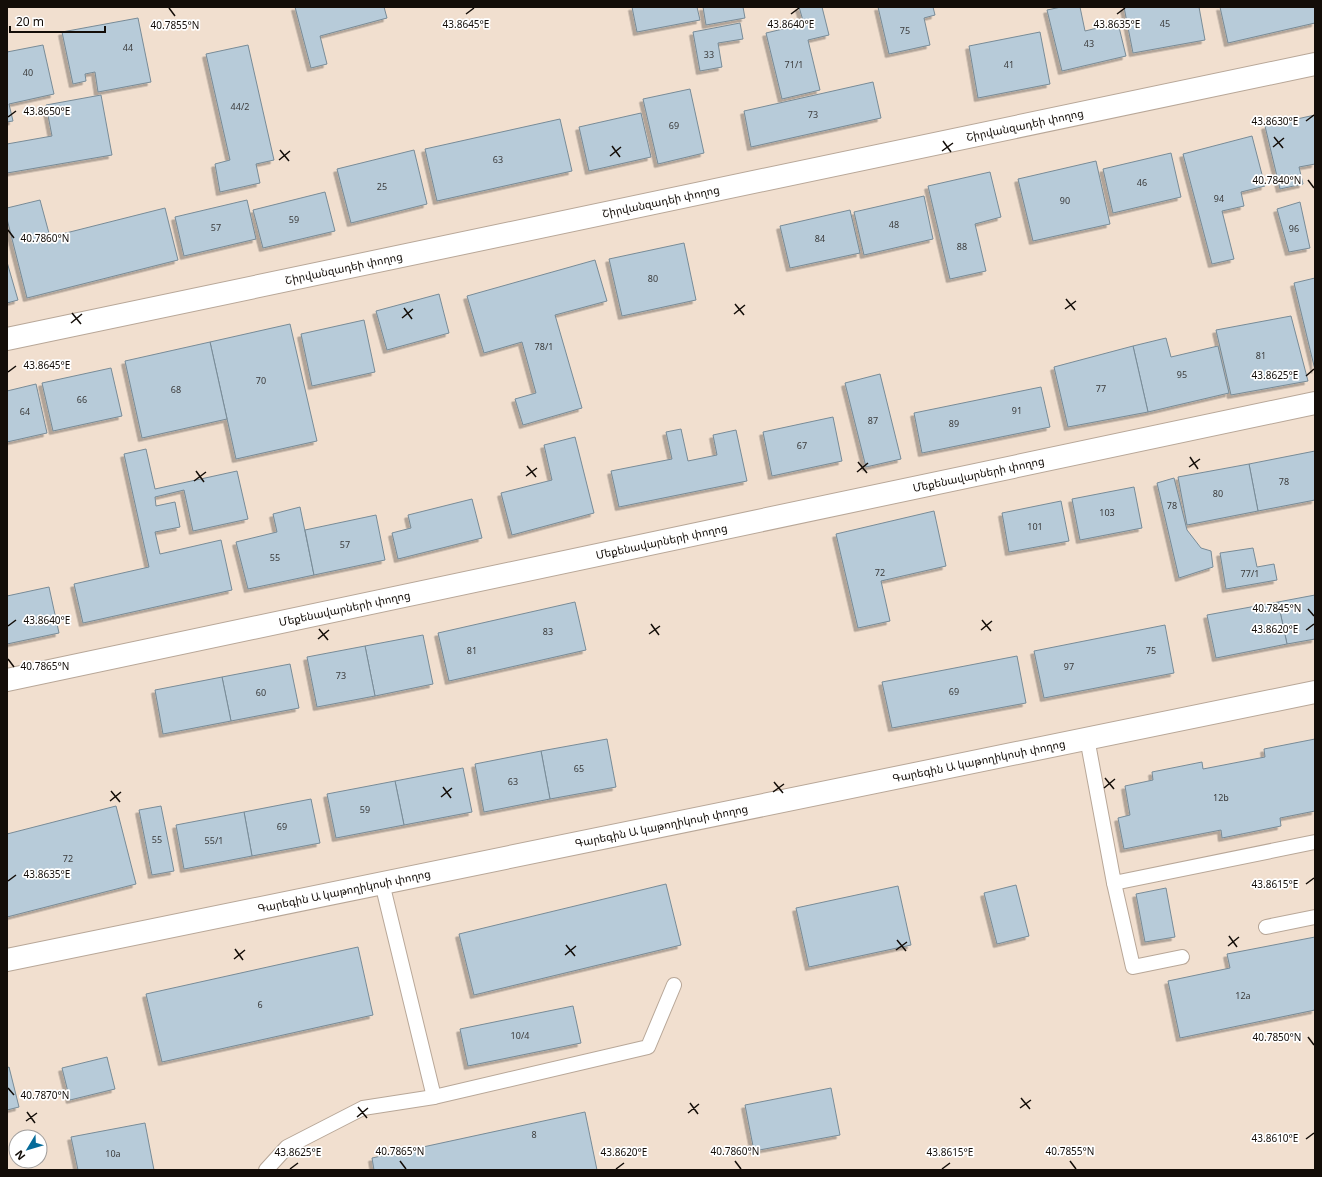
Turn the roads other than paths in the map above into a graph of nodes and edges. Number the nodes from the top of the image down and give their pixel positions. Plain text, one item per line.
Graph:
1 (1315, 64) edge
2 (7, 339) edge
3 (1315, 404) edge
4 (7, 680) edge
5 (1315, 692) edge
6 (1086, 738) junction
7 (1315, 842) edge
8 (382, 883) junction
9 (1114, 883) junction
10 (1315, 917) edge
11 (1266, 927) dead end
12 (1182, 957) dead end
13 (7, 960) edge
14 (674, 985) dead end
15 (434, 1097) junction
16 (266, 1170) edge

1 - 2 street, Շիրվանզադեի փողոց
3 - 4 street, Մեքենավարների փողոց
5 - 6 street, Գարեգին Ա կաթողիկոսի փողոց
6 - 8 street, Գարեգին Ա կաթողիկոսի փողոց
6 - 9 lane
7 - 9 lane
8 - 13 street, Գարեգին Ա կաթողիկոսի փողոց
8 - 15 lane
9 - 12 lane
10 - 11 lane
14 - 15 lane
15 - 16 lane

